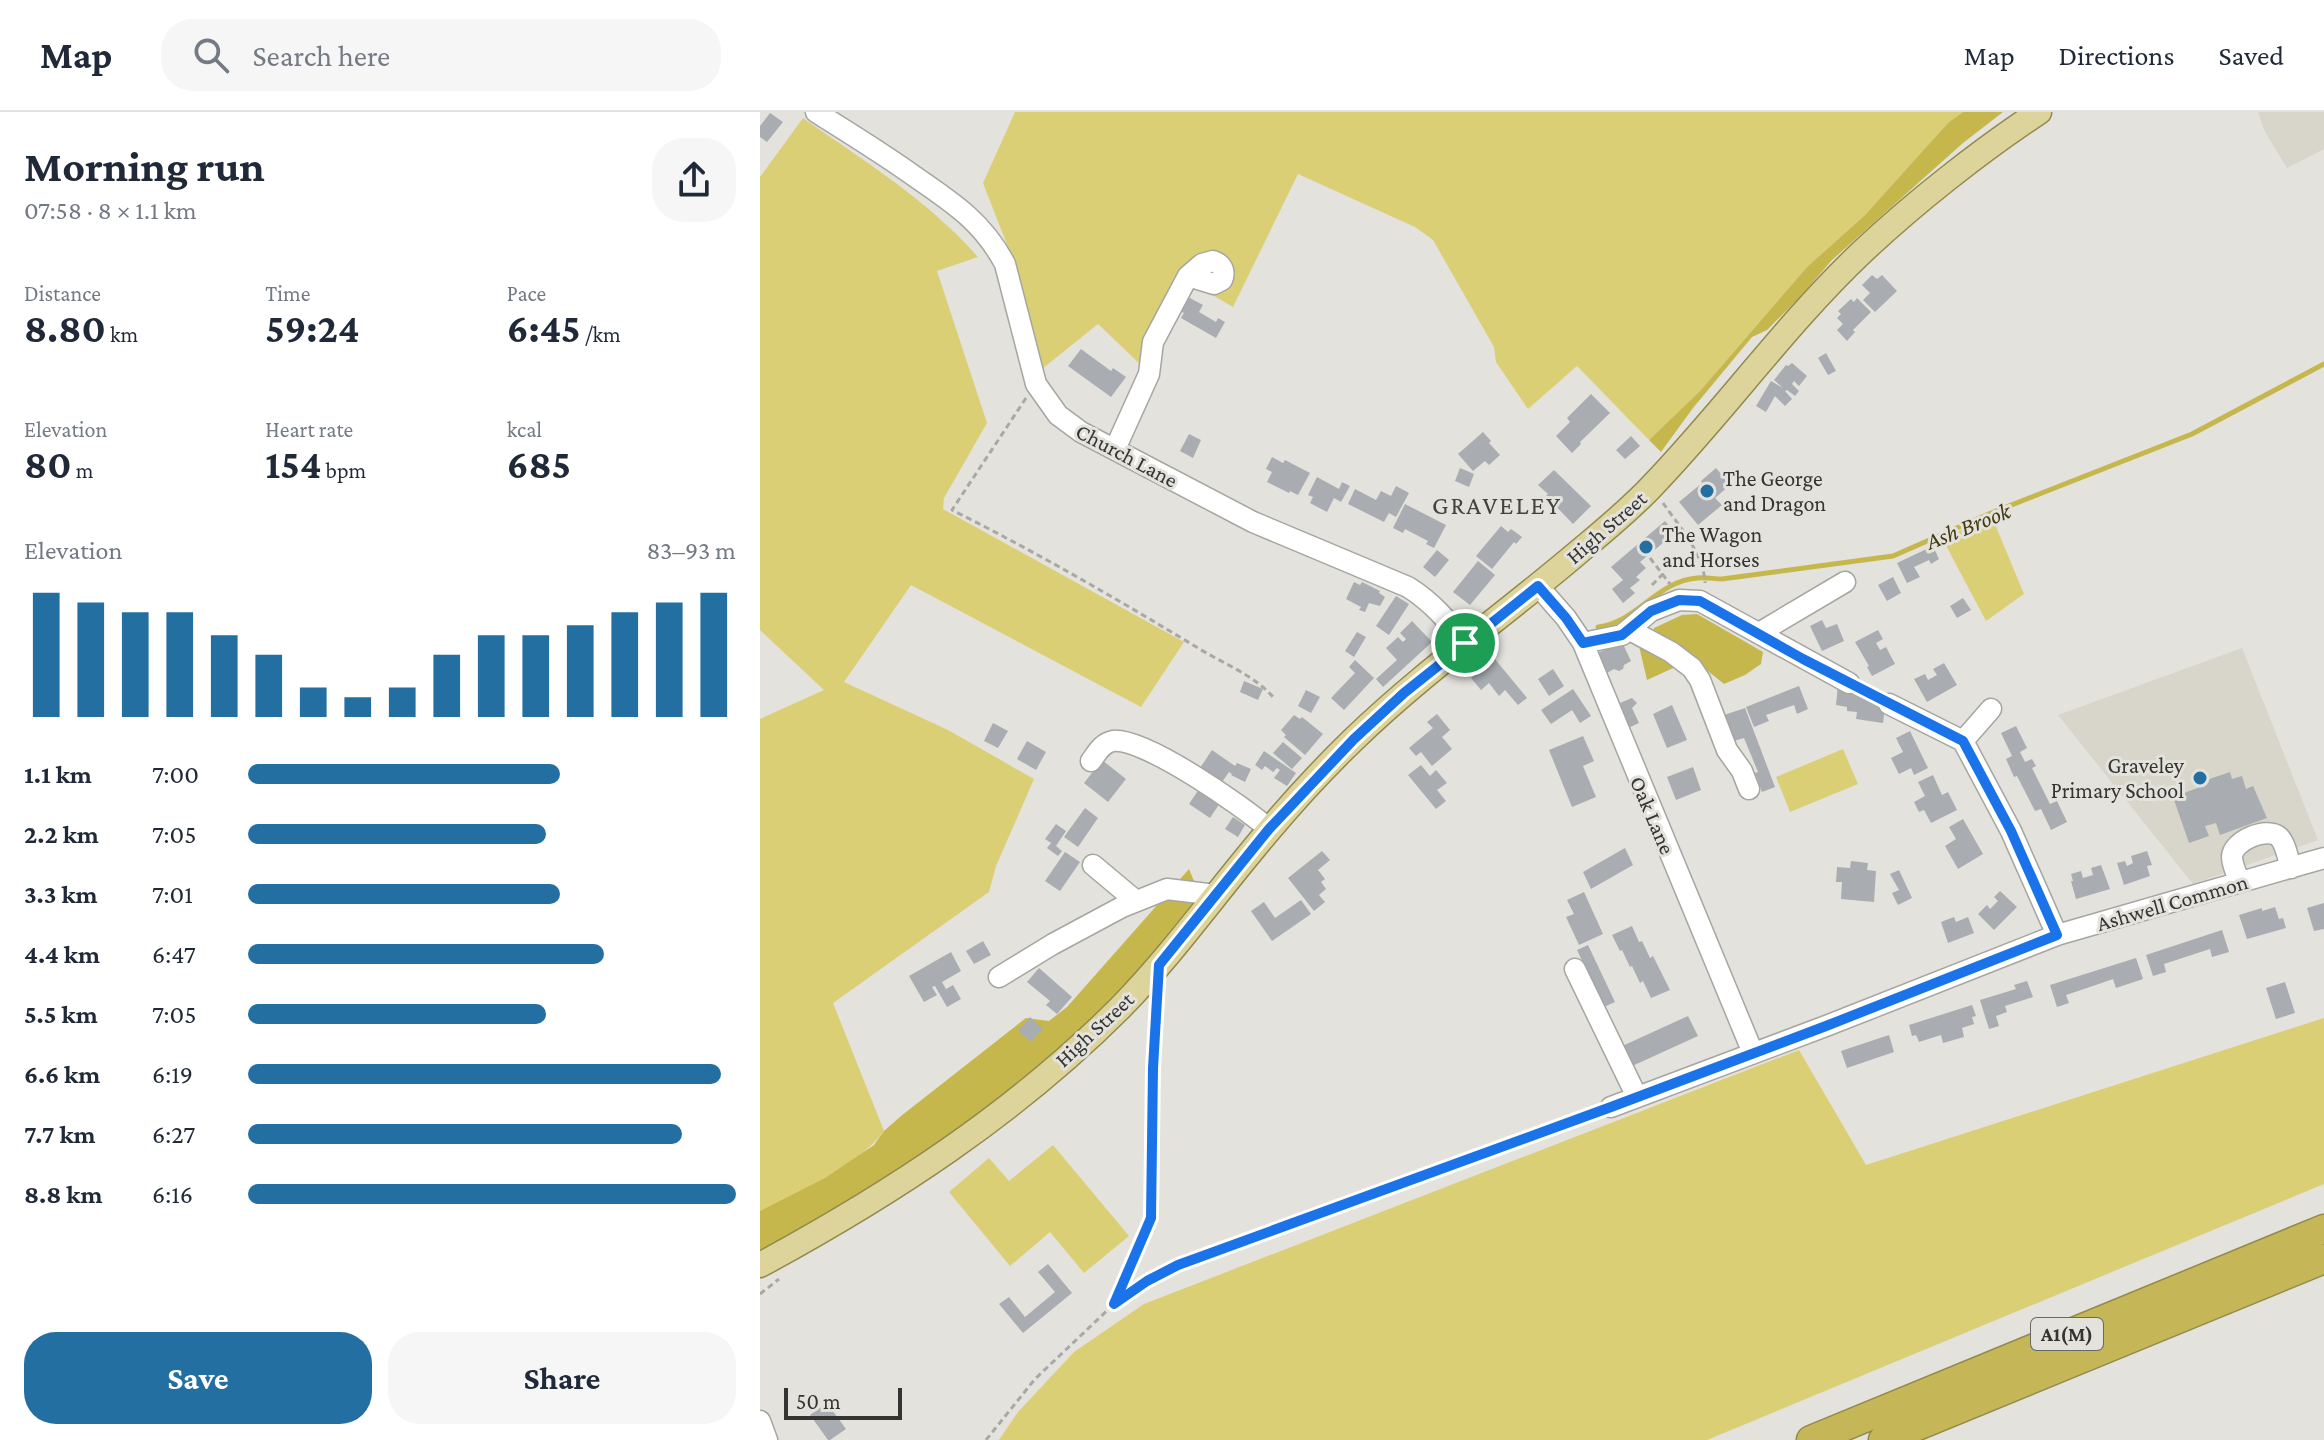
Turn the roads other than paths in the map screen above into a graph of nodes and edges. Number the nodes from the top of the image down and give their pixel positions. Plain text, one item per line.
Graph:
1 (2039, 112) edge
2 (830, 115) edge
3 (1188, 276) dead end
4 (1115, 449) junction
5 (1845, 582) dead end
6 (1538, 586) junction
7 (1759, 633) junction
8 (1639, 634) junction
9 (1465, 643) junction
10 (1583, 643) junction
11 (1849, 683) dead end
12 (1889, 704) dead end
13 (1991, 709) dead end
14 (1963, 741) junction
15 (1091, 761) dead end
16 (1749, 789) dead end
17 (1269, 829) junction
18 (2324, 858) edge
19 (1093, 865) dead end
20 (2291, 868) junction
21 (2240, 882) junction
22 (1216, 895) junction
23 (1136, 901) junction
24 (2057, 935) junction
25 (1575, 969) dead end
26 (999, 977) dead end
27 (1753, 1053) junction
28 (1637, 1097) junction
29 (1611, 1107) road end
30 (2324, 1229) edge
31 (2324, 1259) edge
32 (760, 1265) edge
33 (760, 1421) edge
34 (767, 1440) edge
35 (1811, 1440) edge
36 (1883, 1440) edge

1 - 6 main road, High Street
2 - 4 street, Church Lane
3 - 4 street
4 - 9 street, Church Lane
5 - 7 street
6 - 9 main road, High Street
6 - 10 street, Oak Lane
7 - 8 street
7 - 11 street
8 - 10 street
8 - 16 street
9 - 17 main road, High Street
10 - 27 street, Oak Lane
12 - 14 street
13 - 14 street
14 - 24 street
15 - 17 street
17 - 22 main road, High Street
18 - 20 street, Ashwell Common
19 - 23 street
20 - 21 street, Ashwell Common
20 - 21 street
21 - 24 street, Ashwell Common
22 - 23 street
22 - 32 main road, High Street
23 - 26 street
24 - 27 street, Ashwell Common
25 - 28 street
27 - 28 street, Ashwell Common
28 - 29 street, Ashwell Common
30 - 35 highway, A1(M)
31 - 36 highway, A1(M)
33 - 34 street

